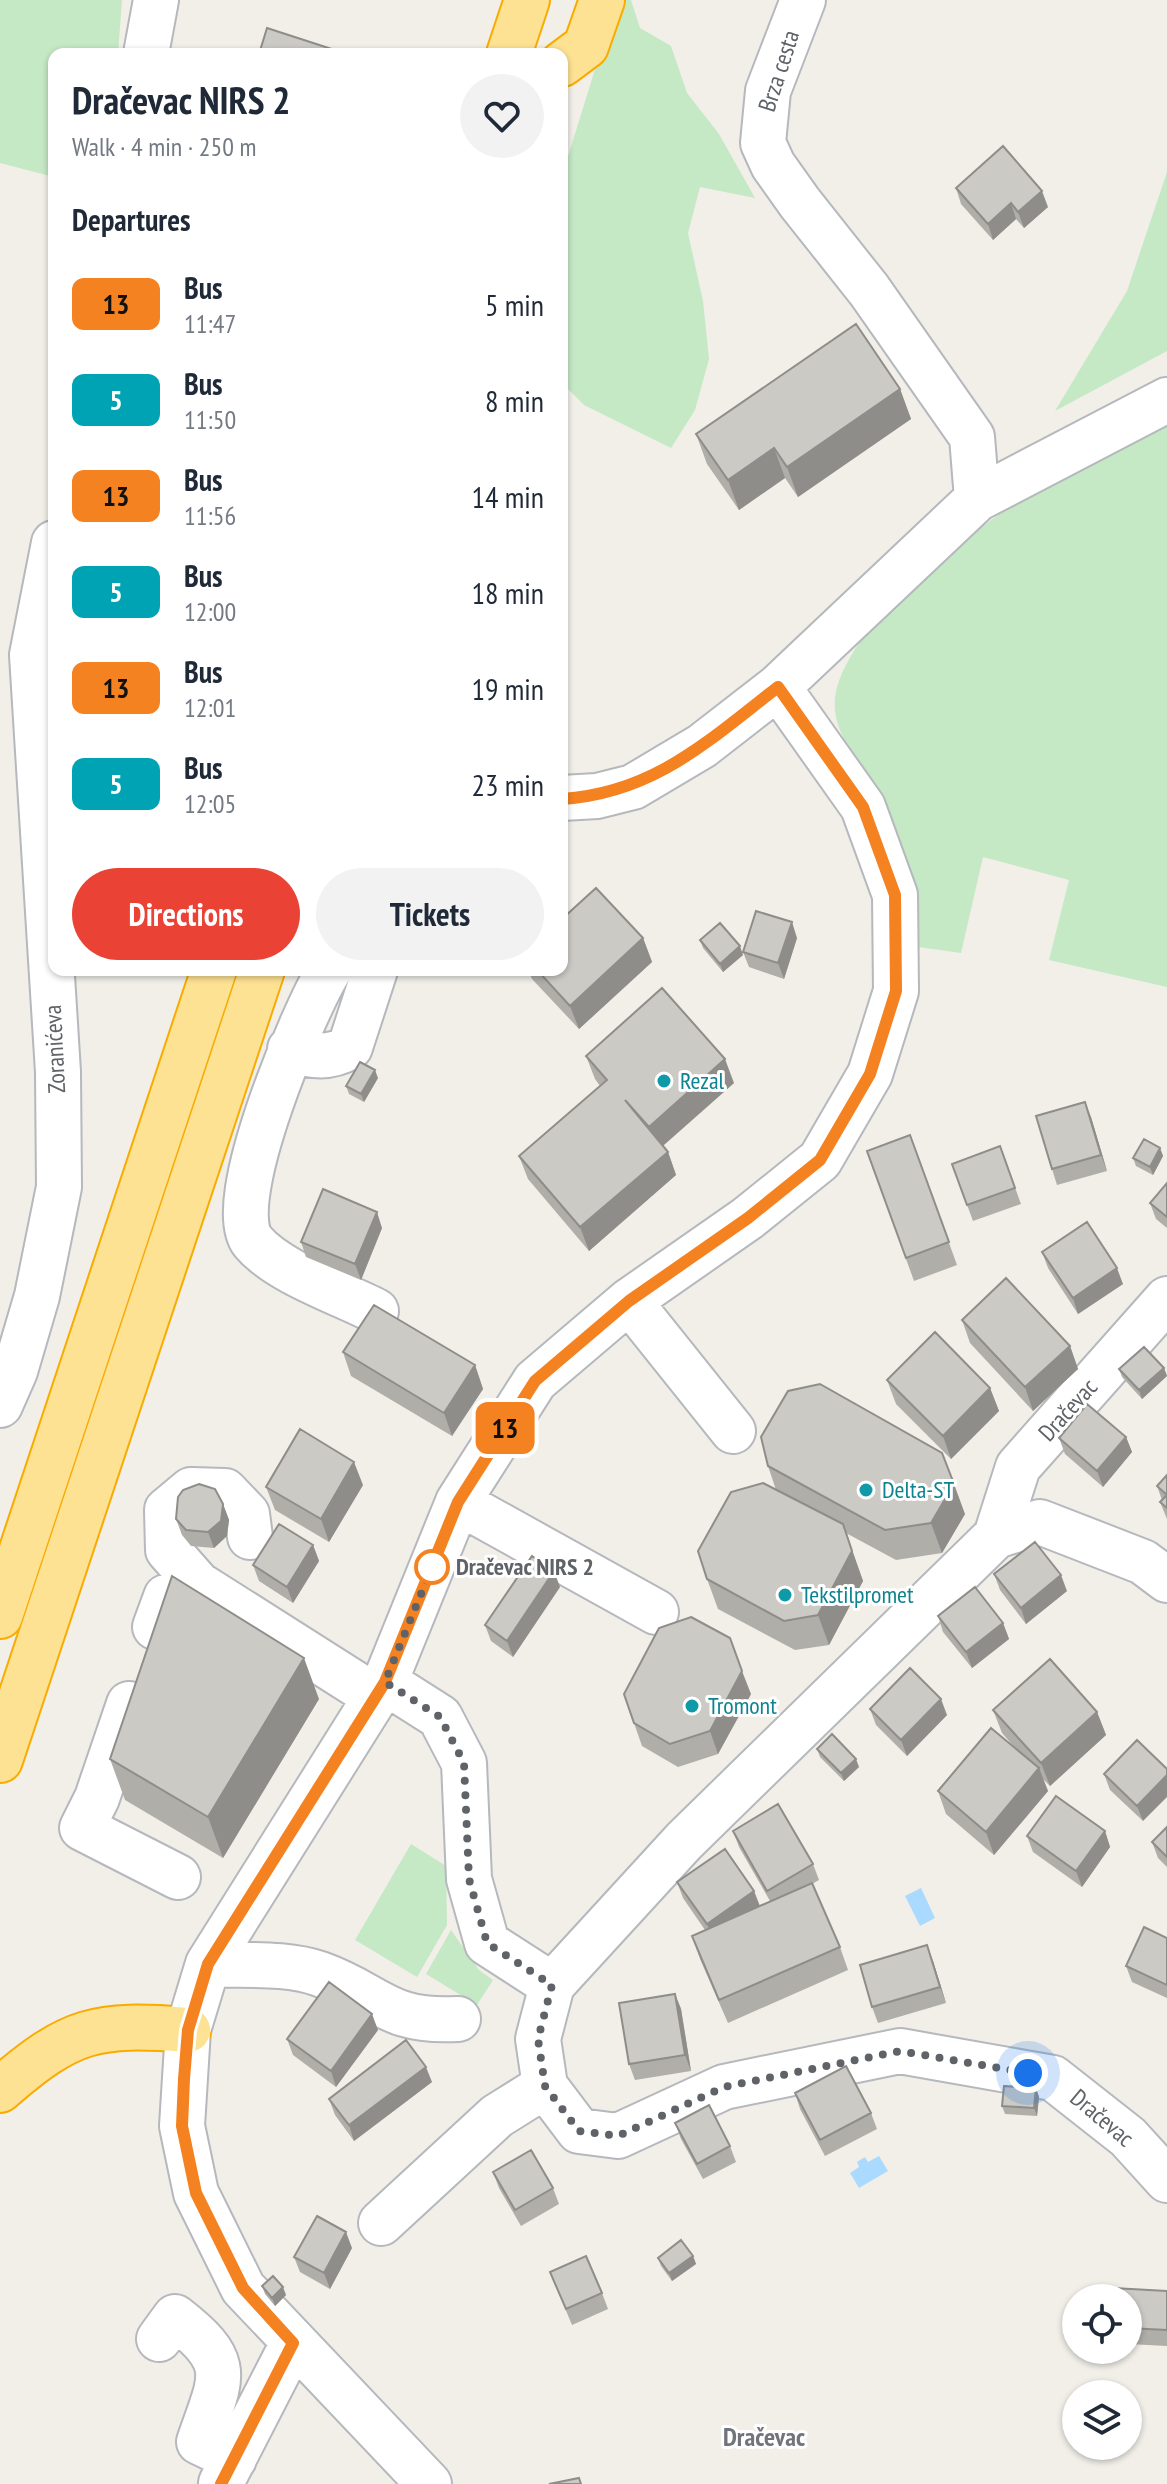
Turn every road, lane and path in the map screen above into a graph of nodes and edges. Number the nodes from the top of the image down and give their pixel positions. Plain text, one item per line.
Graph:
1 (156, 0) edge
2 (527, 0) edge
3 (578, 0) edge
4 (602, 0) edge
5 (803, 0) edge
6 (147, 48) edge
7 (511, 48) edge
8 (562, 48) edge
9 (568, 60) edge
10 (1167, 400) edge
11 (977, 499) junction
12 (48, 569) edge
13 (29, 653) edge
14 (778, 687) junction
15 (568, 798) edge
16 (48, 928) edge
17 (51, 976) edge
18 (212, 976) edge
19 (260, 976) edge
20 (326, 976) edge
21 (373, 976) edge
22 (290, 1049) junction
23 (1167, 1299) edge
24 (629, 1301) junction
25 (376, 1311) edge
26 (0, 1405) edge
27 (733, 1431) dead end
28 (458, 1502) junction
29 (996, 1536) junction
30 (250, 1537) dead end
31 (1167, 1580) edge
32 (198, 1584) junction
33 (656, 1612) dead end
34 (0, 1616) edge
35 (380, 1689) junction
36 (0, 1760) edge
37 (178, 1877) dead end
38 (208, 1964) junction
39 (552, 1985) junction
40 (458, 2019) dead end
41 (188, 2030) junction
42 (545, 2086) junction
43 (0, 2090) edge
44 (1167, 2180) edge
45 (381, 2223) dead end
46 (159, 2339) dead end
47 (293, 2343) junction
48 (227, 2471) edge
49 (429, 2484) edge

1 - 6 street
2 - 7 highway
3 - 8 highway
4 - 9 highway
5 - 11 street, Brza cesta
10 - 11 street
11 - 14 street
12 - 13 street, Zoranićeva
13 - 16 street, Zoranićeva
14 - 15 street
14 - 24 street
17 - 26 street, Zoranićeva
18 - 34 highway
19 - 36 highway
20 - 22 street
21 - 22 street
22 - 25 street
23 - 29 street, Dračevac
24 - 27 street
24 - 28 street
28 - 33 street
28 - 35 street
29 - 31 street, Dračevac
29 - 39 street, Dračevac
30 - 32 street
32 - 35 street
32 - 37 street
35 - 38 street
35 - 39 street
38 - 40 street
38 - 41 street
39 - 42 street, Dračevac
41 - 43 highway
41 - 47 street
42 - 44 street, Dračevac
42 - 45 street
46 - 48 street
47 - 48 street
47 - 49 street

